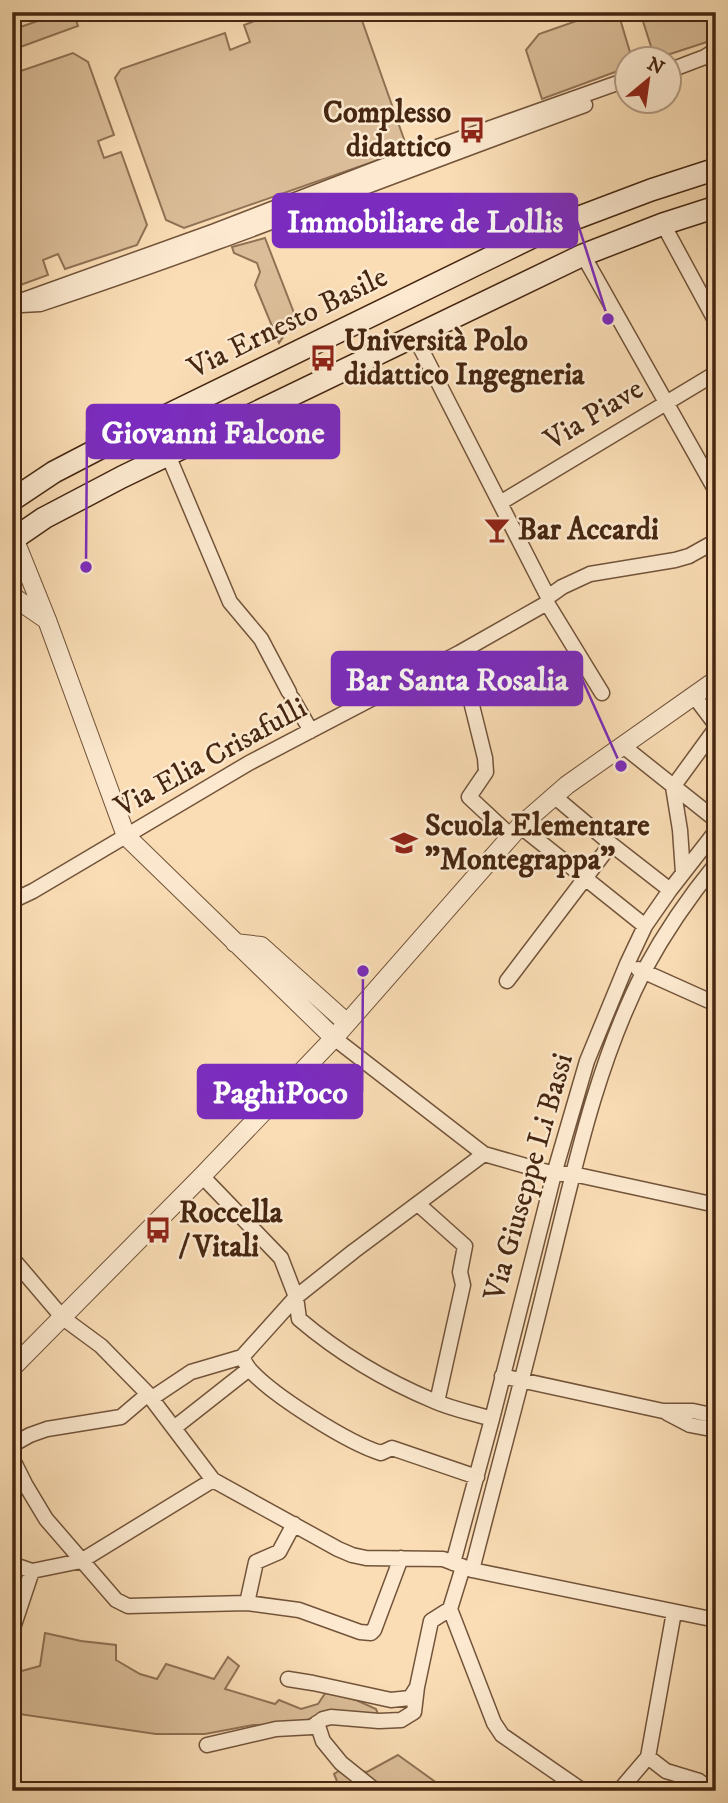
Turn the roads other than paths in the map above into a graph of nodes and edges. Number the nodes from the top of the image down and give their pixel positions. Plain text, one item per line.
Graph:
1 (716, 50) edge
2 (716, 59) edge
3 (682, 64) edge
4 (682, 67) edge
5 (612, 85) edge
6 (612, 95) edge
7 (530, 114) junction
8 (544, 120) junction
9 (412, 162) dead end
10 (716, 169) edge
11 (331, 193) junction
12 (716, 207) edge
13 (270, 215) dead end
14 (663, 224) junction
15 (583, 255) junction
16 (12, 305) edge
17 (716, 322) edge
18 (415, 337) junction
19 (716, 373) edge
20 (665, 402) junction
21 (168, 455) junction
22 (716, 491) edge
23 (12, 500) edge
24 (499, 503) junction
25 (13, 539) edge
26 (716, 541) edge
27 (12, 596) edge
28 (547, 600) junction
29 (47, 620) junction
30 (459, 653) junction
31 (716, 680) edge
32 (602, 693) dead end
33 (694, 696) junction
34 (716, 726) edge
35 (311, 731) junction
36 (624, 746) junction
37 (673, 787) junction
38 (555, 797) junction
39 (716, 820) edge
40 (515, 831) junction
41 (716, 831) edge
42 (125, 836) junction
43 (611, 844) junction
44 (716, 864) edge
45 (683, 873) junction
46 (584, 878) junction
47 (670, 890) junction
48 (12, 901) edge
49 (645, 926) junction
50 (235, 943) junction
51 (627, 964) junction
52 (644, 972) junction
53 (507, 981) dead end
54 (716, 1004) edge
55 (347, 1023) junction
56 (334, 1038) junction
57 (484, 1154) junction
58 (554, 1174) junction
59 (573, 1174) junction
60 (202, 1176) junction
61 (418, 1204) junction
62 (716, 1205) edge
63 (12, 1258) edge
64 (296, 1297) junction
65 (63, 1318) junction
66 (245, 1363) junction
67 (12, 1368) edge
68 (502, 1376) junction
69 (522, 1382) junction
70 (150, 1396) junction
71 (437, 1402) junction
72 (663, 1411) junction
73 (716, 1416) edge
74 (492, 1419) junction
75 (174, 1428) junction
76 (716, 1430) edge
77 (12, 1445) edge
78 (12, 1458) edge
79 (477, 1477) junction
80 (213, 1480) junction
81 (295, 1524) junction
82 (401, 1558) junction
83 (81, 1561) junction
84 (12, 1564) edge
85 (463, 1566) junction
86 (32, 1571) junction
87 (247, 1604) junction
88 (450, 1609) junction
89 (674, 1612) junction
90 (716, 1620) edge
91 (12, 1631) edge
92 (288, 1679) dead end
93 (417, 1687) junction
94 (317, 1723) junction
95 (207, 1745) dead end
96 (648, 1757) junction
97 (376, 1791) edge
98 (583, 1791) edge
99 (619, 1791) edge
100 (712, 1791) edge

1 - 3 street
2 - 4 street
5 - 7 street
6 - 8 street
7 - 8 street
7 - 11 street
8 - 11 street
9 - 11 street
10 - 23 main road, Via Ernesto Basile
11 - 13 street
11 - 16 street
12 - 14 main road
14 - 15 main road
14 - 17 street
15 - 18 main road
15 - 20 street
18 - 21 main road
18 - 24 street
19 - 20 street, Via Piave
20 - 22 street
20 - 24 street, Via Piave
21 - 25 main road
21 - 35 street
24 - 28 street
25 - 29 street
26 - 28 street, Via Elia Crisafulli
27 - 29 street
28 - 30 street, Via Elia Crisafulli
28 - 32 street
29 - 42 street
30 - 35 street, Via Elia Crisafulli
30 - 40 street
31 - 33 street
33 - 34 street
33 - 36 street
34 - 37 street
35 - 42 street, Via Elia Crisafulli
36 - 37 street
36 - 38 street
37 - 39 street
37 - 45 street
38 - 40 street
38 - 43 street
40 - 46 street
40 - 55 street
41 - 45 street, Via Giuseppe Li Bassi
42 - 48 street, Via Elia Crisafulli
42 - 50 street
43 - 46 street
43 - 47 street
44 - 52 street, Via Giuseppe Li Bassi
45 - 47 street, Via Giuseppe Li Bassi
46 - 49 street
46 - 53 street
47 - 49 street, Via Giuseppe Li Bassi
49 - 51 street, Via Giuseppe Li Bassi
50 - 55 street
50 - 56 street
51 - 52 street
51 - 58 street, Via Giuseppe Li Bassi
52 - 54 street
52 - 59 street, Via Giuseppe Li Bassi
55 - 56 street
56 - 57 street
56 - 60 street
57 - 58 street
57 - 61 street
58 - 59 street
58 - 68 street, Via Giuseppe Li Bassi
59 - 62 street
59 - 69 street, Via Giuseppe Li Bassi
60 - 64 street
60 - 65 street
61 - 64 street
61 - 71 street
63 - 65 street
64 - 66 street
64 - 71 street
65 - 67 street
65 - 70 street
66 - 70 street
66 - 75 street
66 - 79 street
68 - 69 street
68 - 74 street, Via Giuseppe Li Bassi
69 - 72 street
69 - 85 street, Via Giuseppe Li Bassi
70 - 75 street
70 - 77 street
71 - 74 street
72 - 73 street
72 - 76 street
74 - 79 street, Via Giuseppe Li Bassi
75 - 80 street
78 - 83 street
79 - 85 street, Via Giuseppe Li Bassi
80 - 81 street
80 - 83 street
81 - 82 street
81 - 87 street
82 - 85 street
82 - 87 street
83 - 86 street
83 - 87 street
84 - 86 street
85 - 88 street, Via Giuseppe Li Bassi
85 - 89 street
86 - 91 street
88 - 93 street
88 - 98 street
89 - 90 street
89 - 96 street
92 - 93 street
93 - 94 street
94 - 95 street
94 - 97 street
96 - 99 street
96 - 100 street

